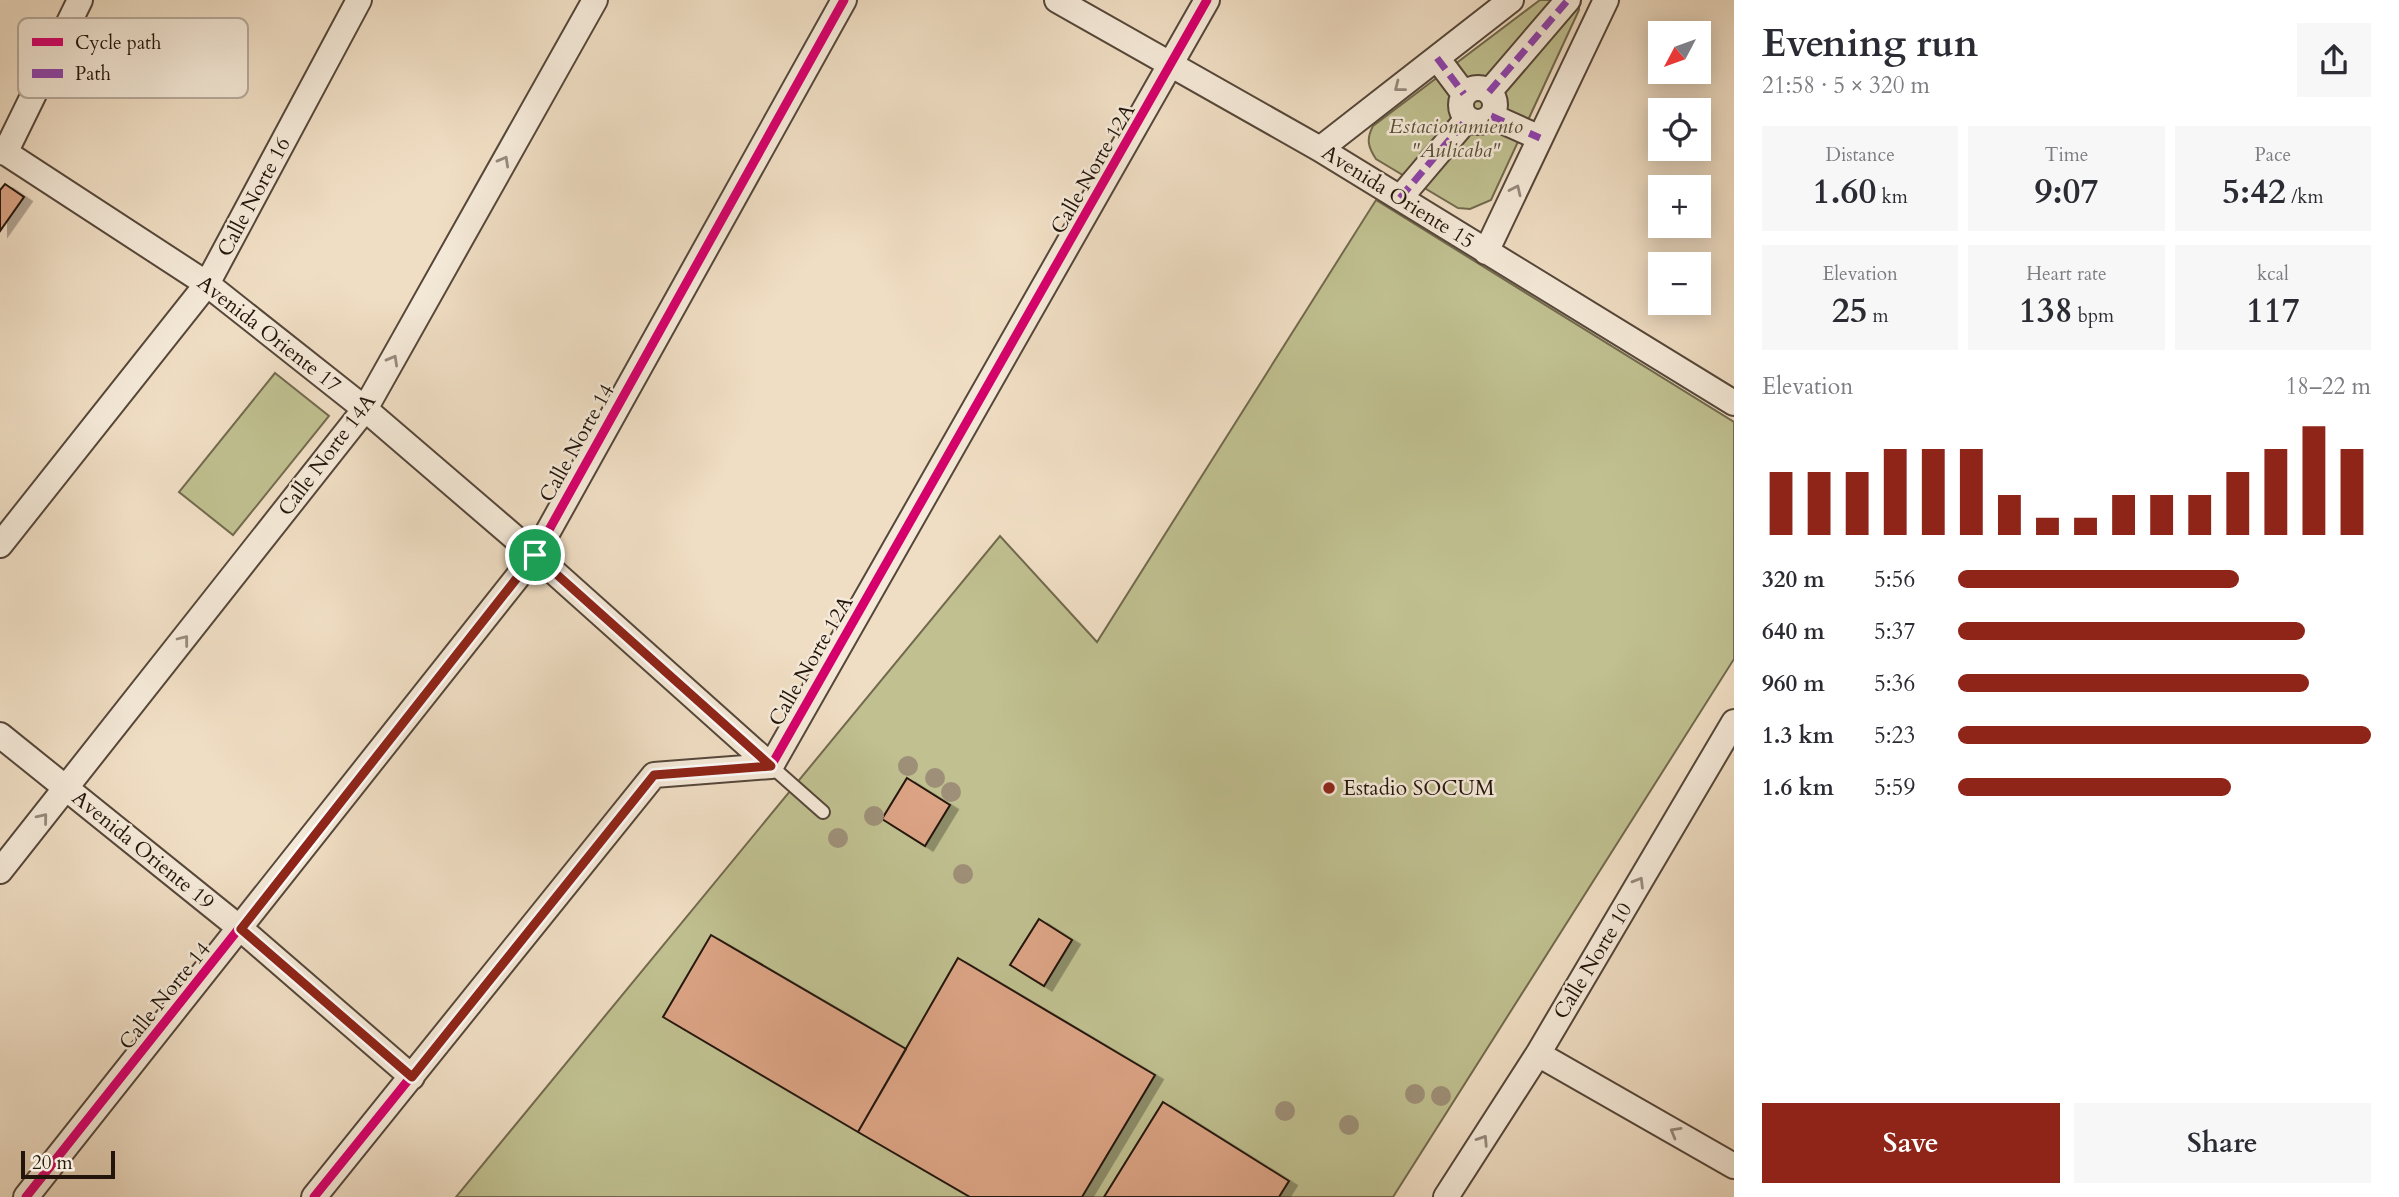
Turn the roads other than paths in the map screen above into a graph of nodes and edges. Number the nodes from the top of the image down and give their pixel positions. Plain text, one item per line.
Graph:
1 (80, 0) edge
2 (359, 0) edge
3 (595, 0) edge
4 (844, 0) edge
5 (1057, 0) edge
6 (1207, 0) edge
7 (1511, 0) edge
8 (1568, 0) edge
9 (1606, 0) edge
10 (71, 18) edge
11 (1437, 58) junction
12 (1172, 64) junction
13 (1489, 92) junction
14 (1464, 94) junction
15 (30, 98) edge
16 (1491, 116) junction
17 (1467, 119) junction
18 (1540, 138) junction
19 (1320, 149) junction
20 (3, 151) edge
21 (1399, 198) junction
22 (1486, 252) junction
23 (208, 284) junction
24 (1734, 403) edge
25 (365, 410) junction
26 (0, 545) edge
27 (535, 555) junction
28 (1734, 722) edge
29 (0, 735) edge
30 (771, 766) junction
31 (67, 788) junction
32 (822, 812) dead end
33 (0, 871) edge
34 (241, 929) junction
35 (1538, 1054) junction
36 (412, 1077) junction
37 (1734, 1166) edge
38 (26, 1197) edge
39 (314, 1197) edge
40 (1446, 1197) edge

1 - 10 street
2 - 23 street, Calle Norte 16
25 -> 3 street, Calle Norte 14A
4 - 27 street, Calle Norte 14
5 - 12 street, Avenida Oriente 15
6 - 12 street, Calle Norte 12A
7 - 11 street
8 - 13 street
9 - 18 street
11 - 14 street
11 -> 19 street
12 - 19 street, Avenida Oriente 15
12 - 30 street, Calle Norte 12A
13 - 14 street
13 - 16 street
14 - 17 street
15 - 20 street
16 - 17 street
16 - 18 street
17 - 21 street
22 -> 18 street
19 - 21 street, Avenida Oriente 15
20 - 23 street, Avenida Oriente 17
21 - 22 street, Avenida Oriente 15
22 - 24 street, Avenida Oriente 15
23 - 25 street, Avenida Oriente 17
23 - 26 street, Calle Norte 16
25 - 27 street, Avenida Oriente 17
31 -> 25 street, Calle Norte 14A
27 - 30 street, Avenida Oriente 17
27 - 34 street, Calle Norte 14
35 -> 28 street, Calle Norte 10
29 - 31 street, Avenida Oriente 19
30 - 32 lane
30 - 36 street
33 -> 31 street, Calle Norte 14A
31 - 34 street, Avenida Oriente 19
34 - 36 street, Avenida Oriente 19
34 - 38 street, Calle Norte 14
37 -> 35 street
40 -> 35 street, Calle Norte 10
36 - 39 street

